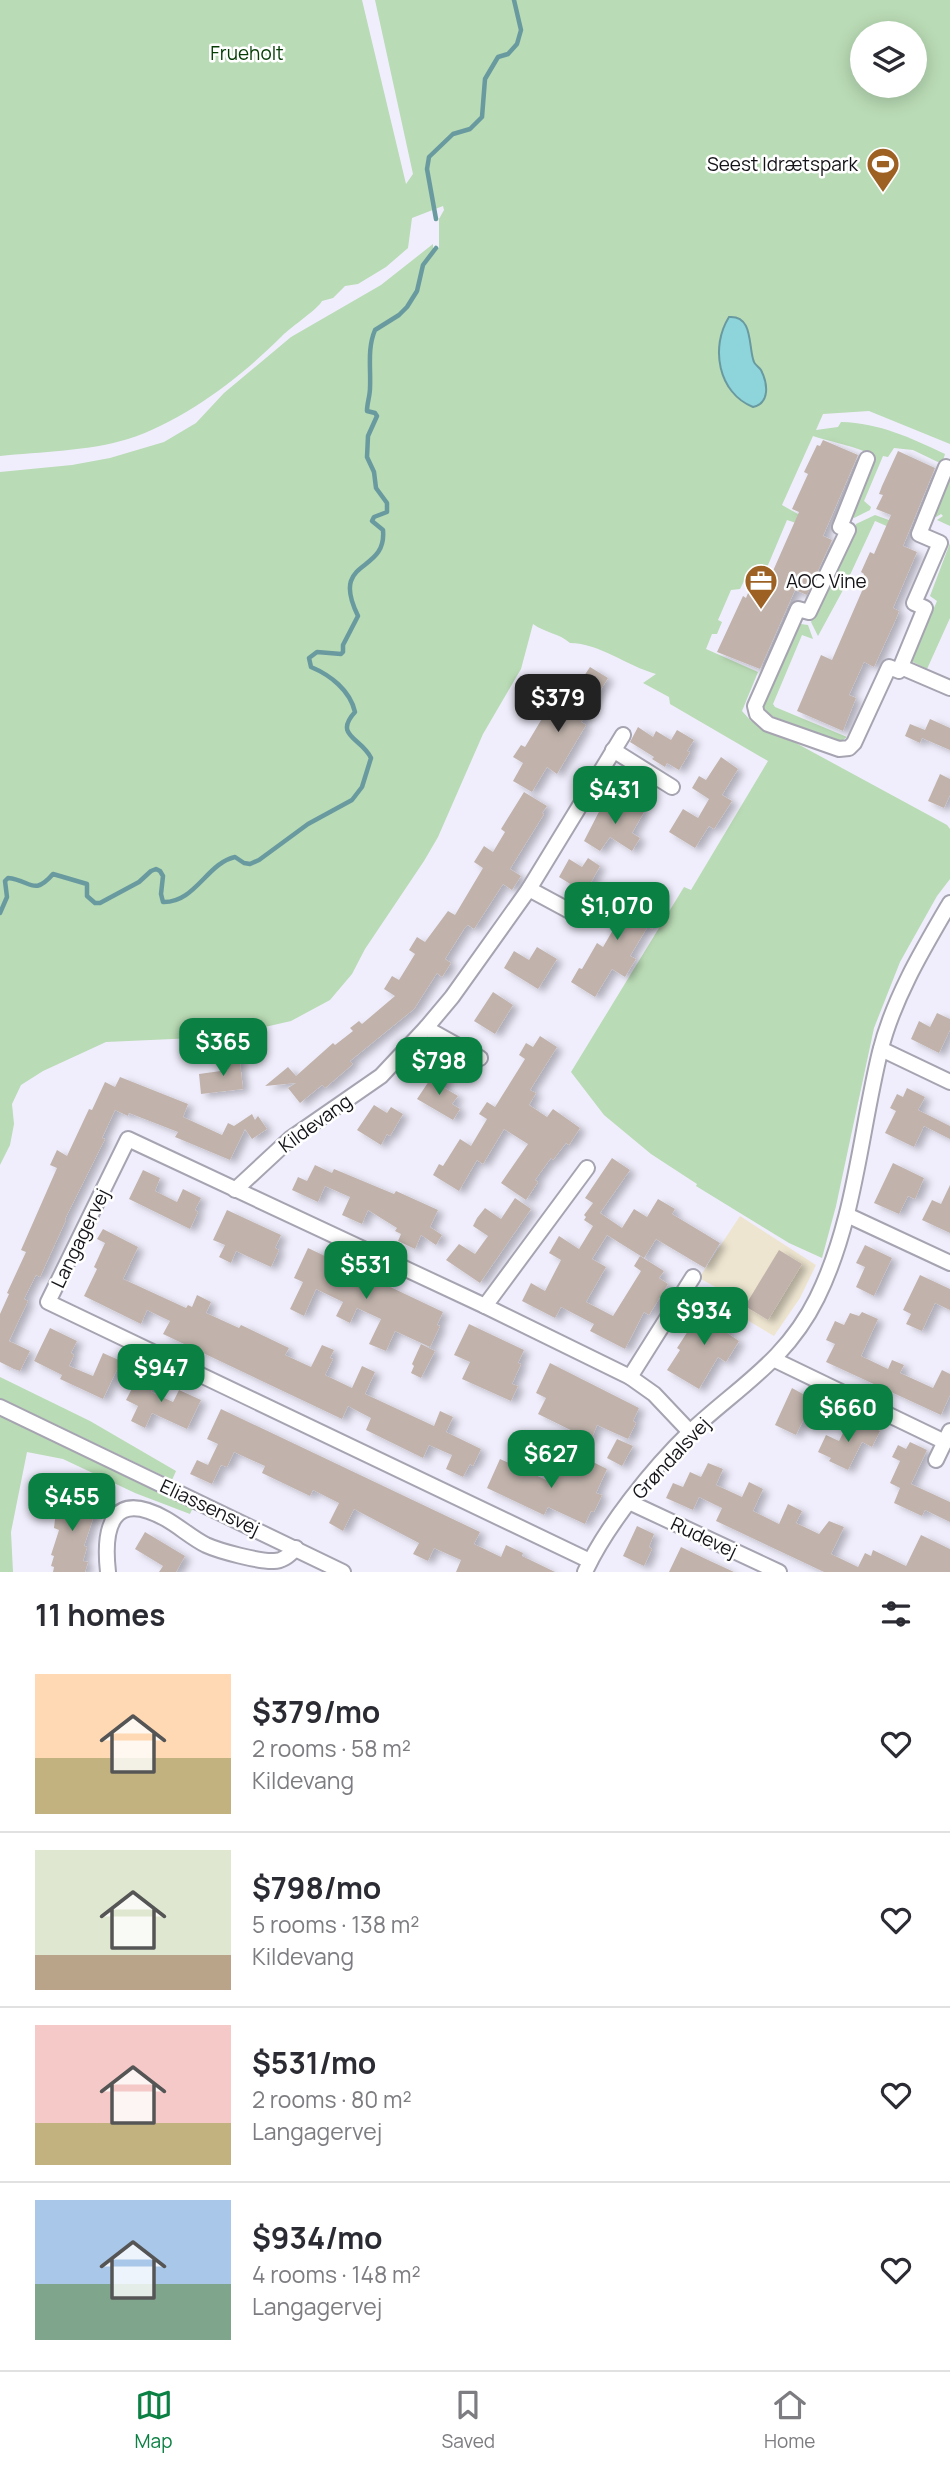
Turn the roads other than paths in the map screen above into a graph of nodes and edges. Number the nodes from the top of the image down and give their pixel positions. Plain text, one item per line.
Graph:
1 (867, 459) dead end
2 (946, 467) dead end
3 (901, 667) junction
4 (950, 688) edge
5 (623, 735) dead end
6 (613, 750) junction
7 (671, 787) dead end
8 (529, 889) junction
9 (950, 903) edge
10 (581, 917) dead end
11 (425, 1028) junction
12 (881, 1049) junction
13 (480, 1058) dead end
14 (950, 1082) edge
15 (587, 1168) dead end
16 (235, 1189) junction
17 (847, 1215) junction
18 (950, 1263) edge
19 (693, 1277) dead end
20 (485, 1306) junction
21 (775, 1360) junction
22 (630, 1377) junction
23 (0, 1407) edge
24 (690, 1432) junction
25 (948, 1437) edge
26 (936, 1460) dead end
27 (629, 1502) junction
28 (296, 1548) junction
29 (276, 1567) edge
30 (587, 1567) edge
31 (108, 1572) edge
32 (343, 1572) edge
33 (779, 1572) edge

1 - 3 street
2 - 3 street
3 - 4 street
5 - 6 street, Kildevang
6 - 7 street
6 - 8 street, Kildevang
8 - 10 street
8 - 11 street, Kildevang
9 - 12 street, Grøndalsvej
11 - 13 street
11 - 16 street, Kildevang
12 - 14 street
12 - 17 street, Grøndalsvej
15 - 20 street
16 - 20 street, Langagervej
16 - 30 street, Langagervej
17 - 18 street
17 - 21 street, Grøndalsvej
19 - 22 street
20 - 22 street, Langagervej
21 - 24 street, Grøndalsvej
21 - 25 street
22 - 24 street, Langagervej
23 - 28 street, Eliassensvej
24 - 27 street, Grøndalsvej
25 - 26 street
27 - 30 street, Grøndalsvej
27 - 33 street, Rudevej
28 - 29 street
28 - 32 street, Eliassensvej
29 - 31 street

